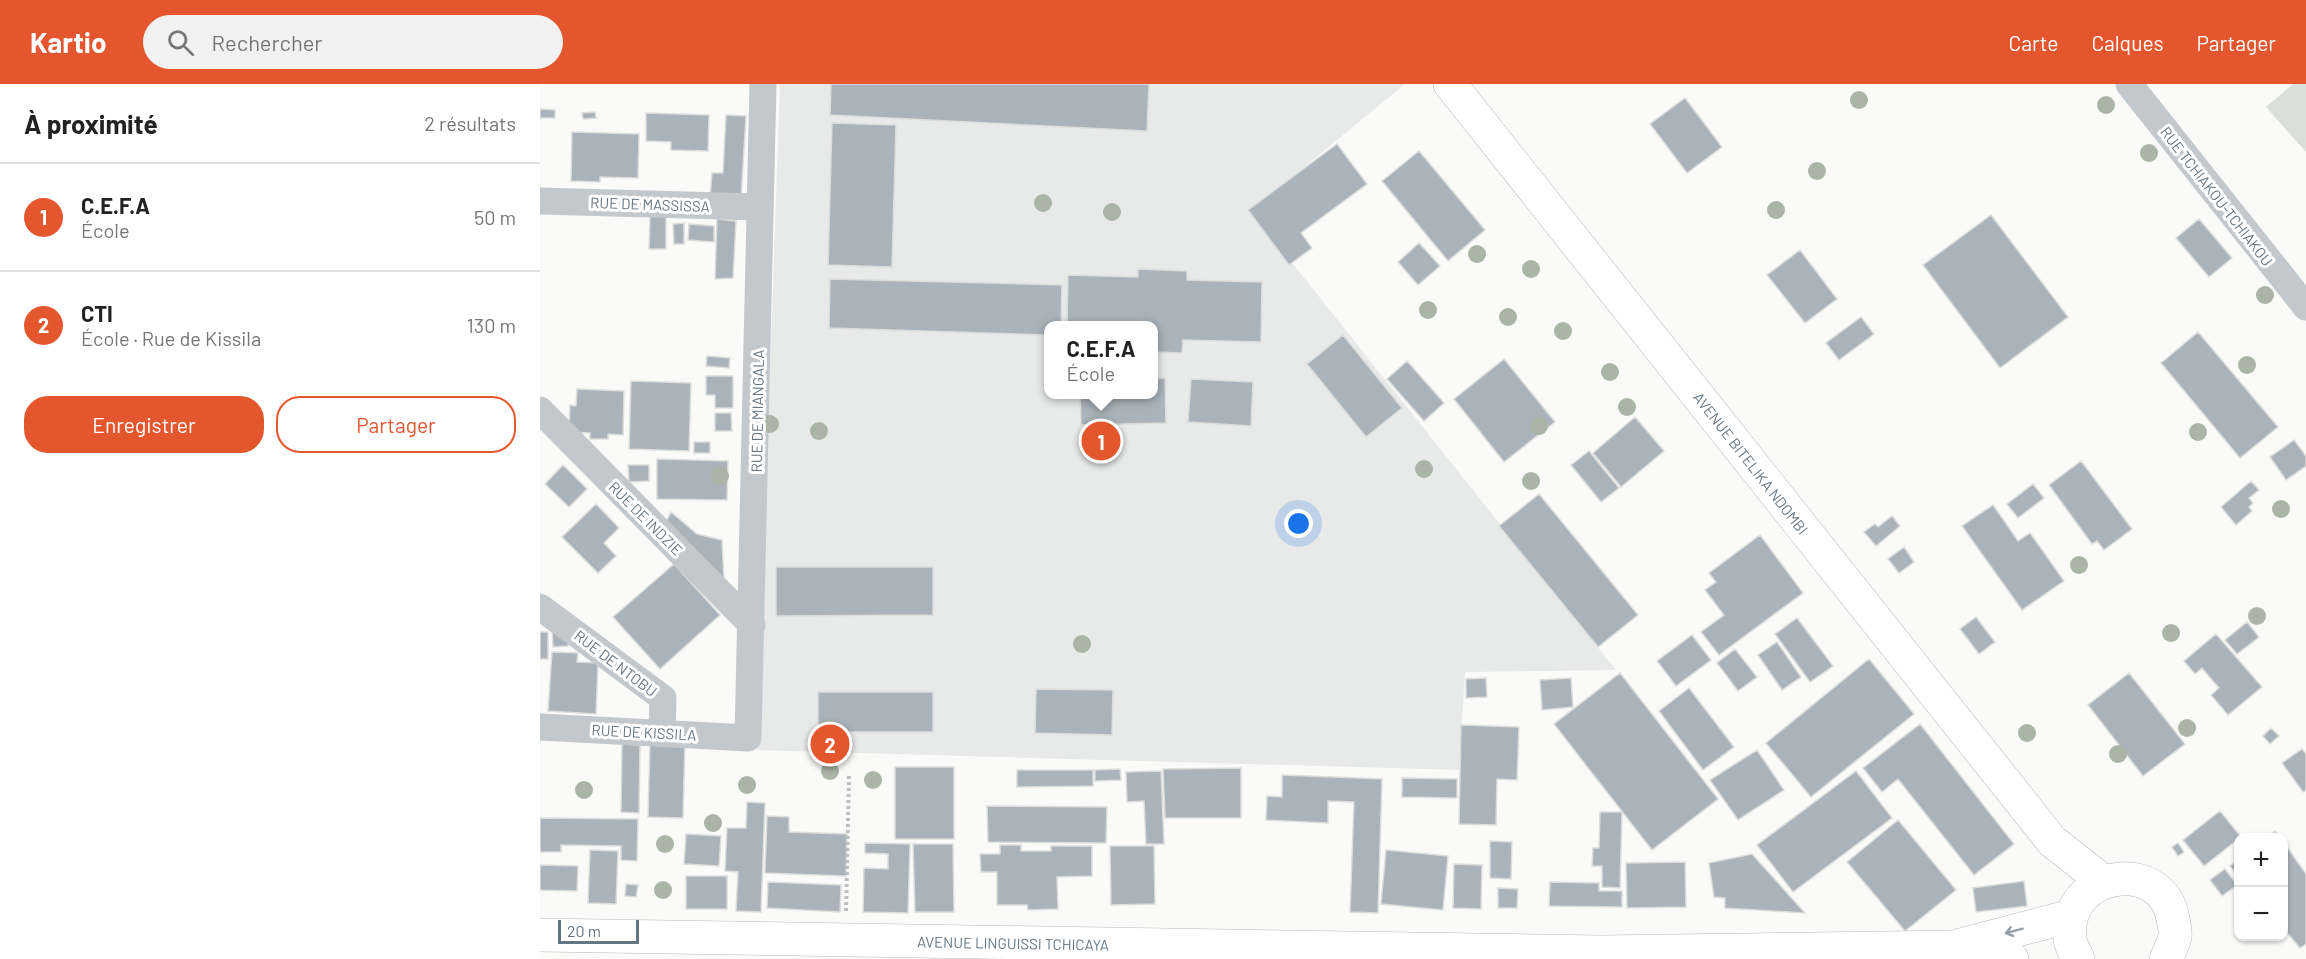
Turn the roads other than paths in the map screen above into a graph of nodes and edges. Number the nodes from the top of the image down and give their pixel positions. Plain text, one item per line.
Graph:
1 (763, 84) edge
2 (1450, 84) edge
3 (2128, 84) edge
4 (540, 201) edge
5 (759, 207) junction
6 (2306, 308) edge
7 (540, 410) edge
8 (540, 607) edge
9 (752, 625) junction
10 (540, 727) edge
11 (662, 733) junction
12 (748, 738) joint
13 (2084, 899) junction
14 (540, 935) edge
15 (1953, 947) junction
16 (1036, 952) edge
17 (1325, 953) edge
18 (1601, 955) edge
19 (2012, 959) edge
20 (2078, 959) edge
21 (2166, 959) edge

1 - 5 street, RUE DE MIANGALA
2 - 13 main road, AVENUE BITELIKA NDOMBI
3 - 6 street, RUE TCHIAKOU-TCHIAKOU
4 - 5 street, RUE DE MASSISSA
5 - 9 street, RUE DE MIANGALA
7 - 9 street, RUE DE INDZIE
8 - 11 street, RUE DE NTOBU
9 - 12 street, RUE DE MIANGALA
10 - 11 street, RUE DE KISSILA
11 - 12 street, RUE DE KISSILA
13 -> 15 main road
13 - 20 main road
13 - 21 main road
14 - 16 main road, AVENUE LINGUISSI TCHICAYA
15 - 18 main road, AVENUE LINGUISSI TCHICAYA
15 - 19 main road
16 - 17 main road, AVENUE LINGUISSI TCHICAYA
17 - 18 main road, AVENUE LINGUISSI TCHICAYA

